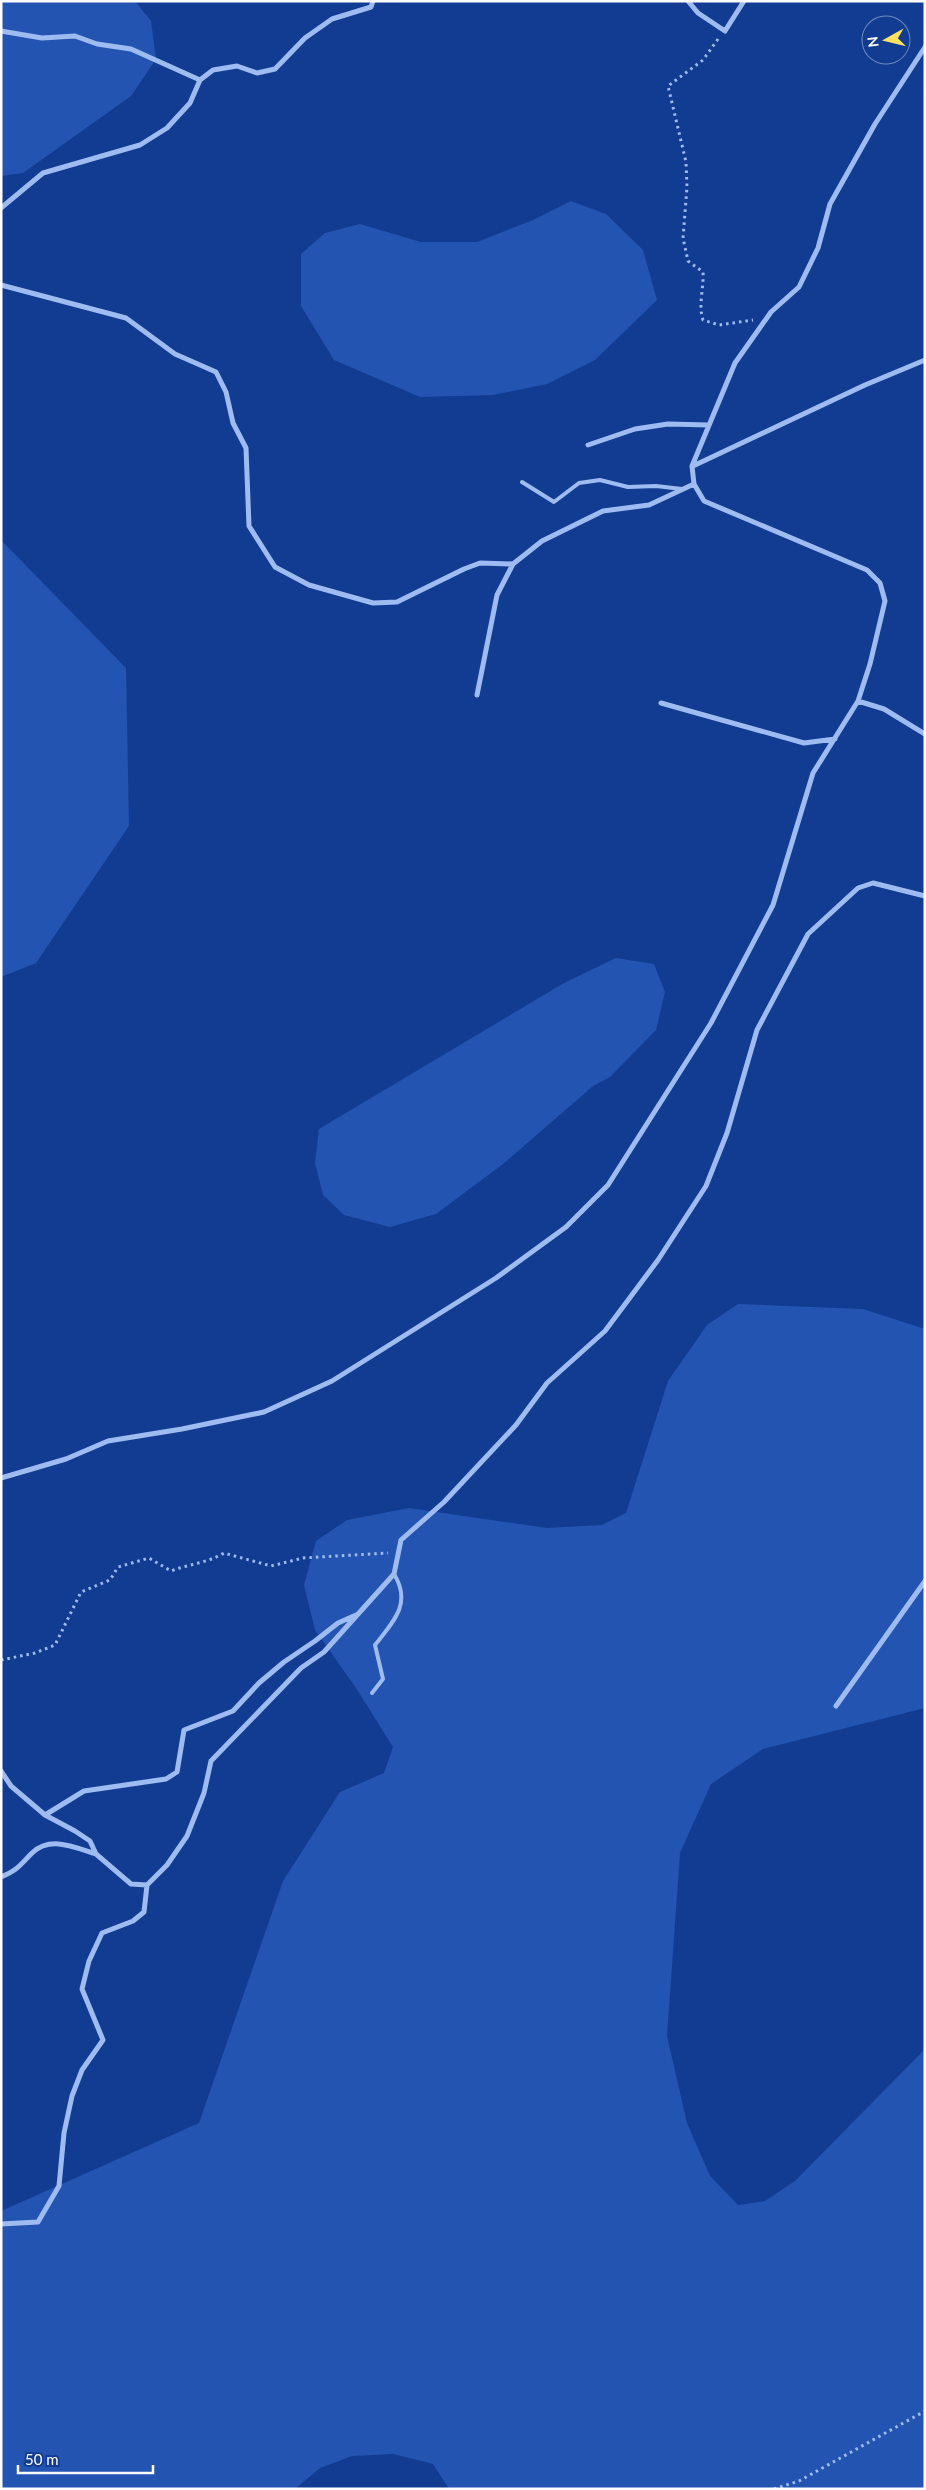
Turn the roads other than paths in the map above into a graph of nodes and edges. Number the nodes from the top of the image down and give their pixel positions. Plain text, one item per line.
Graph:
1 (372, 1) edge
2 (688, 1) edge
3 (744, 1) edge
4 (1, 31) edge
5 (925, 47) edge
6 (200, 80) junction
7 (1, 208) edge
8 (1, 285) edge
9 (925, 360) edge
10 (708, 425) junction
11 (588, 445) dead end
12 (692, 466) junction
13 (522, 482) dead end
14 (694, 484) junction
15 (682, 489) junction
16 (512, 564) junction
17 (477, 695) dead end
18 (858, 701) junction
19 (662, 703) dead end
20 (925, 734) edge
21 (835, 739) junction
22 (925, 896) edge
23 (1, 1478) edge
24 (394, 1574) junction
25 (925, 1581) edge
26 (358, 1614) junction
27 (372, 1693) dead end
28 (836, 1706) dead end
29 (1, 1771) edge
30 (45, 1814) junction
31 (96, 1854) junction
32 (1, 1876) edge
33 (147, 1885) junction
34 (1, 2224) edge

1 - 6 street
2 - 3 street
4 - 6 street
5 - 10 street
6 - 7 street
8 - 16 street
9 - 12 street
10 - 11 street
10 - 12 street
12 - 14 street
13 - 15 lane
14 - 15 street
14 - 18 street
15 - 16 street
16 - 17 street
18 - 20 street
18 - 21 street
19 - 21 street
21 - 23 street
22 - 24 street
24 - 26 street
24 - 27 lane
25 - 28 street
26 - 30 street
26 - 33 street
29 - 30 street
30 - 31 street
31 - 32 street
31 - 33 street
33 - 34 street

